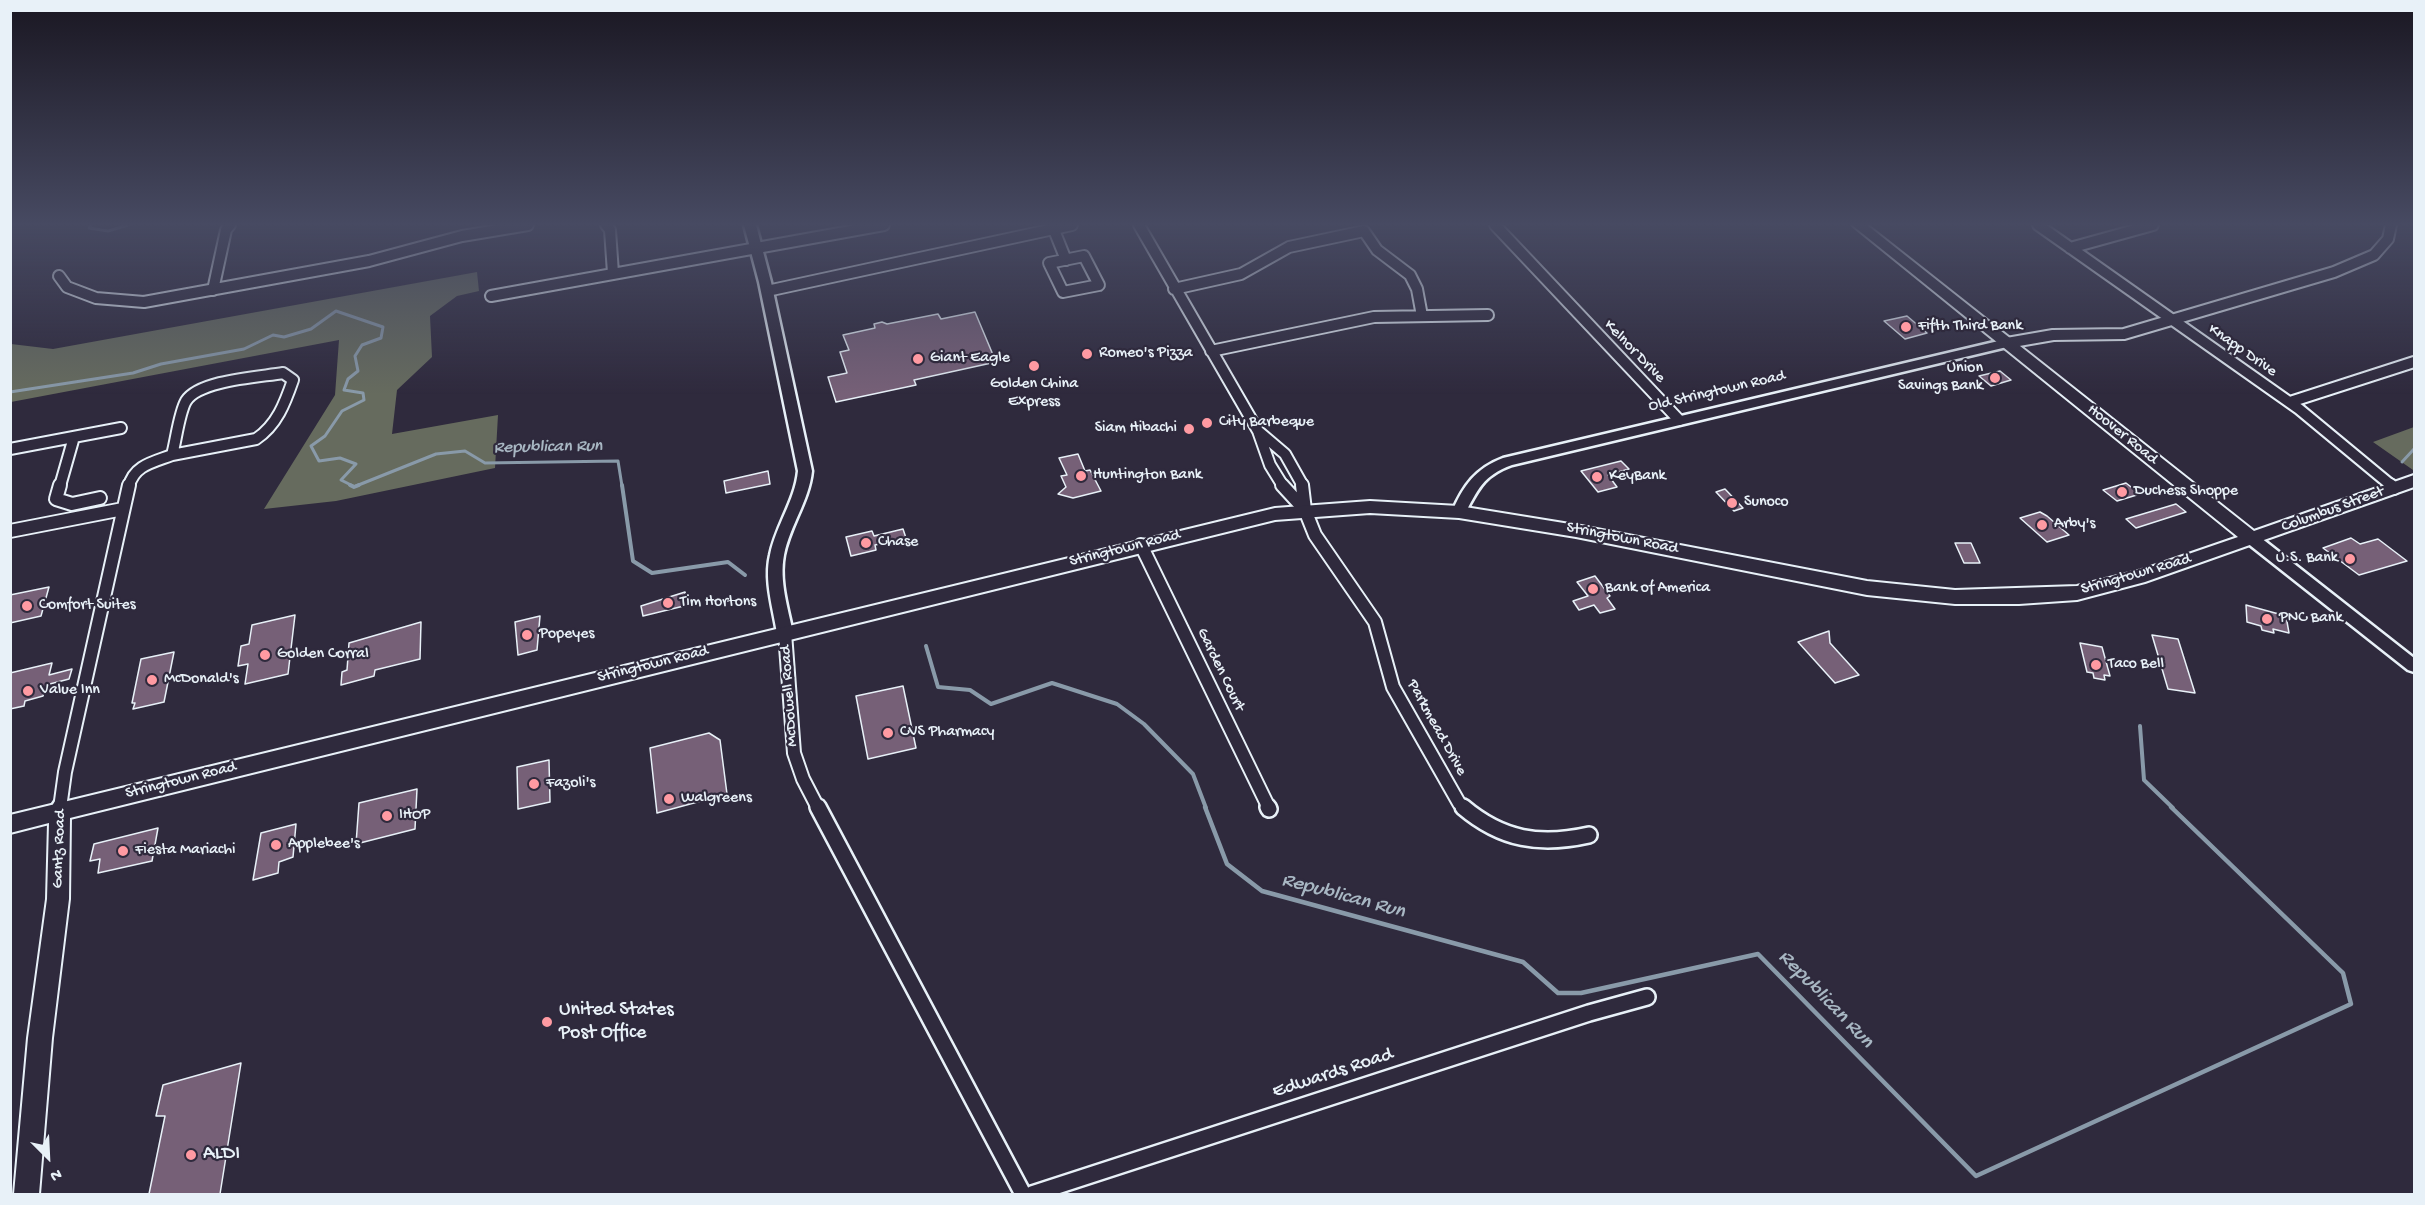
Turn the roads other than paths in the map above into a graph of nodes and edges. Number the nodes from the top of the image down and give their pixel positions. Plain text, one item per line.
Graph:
1 (63, 281) edge
2 (215, 281) edge
3 (260, 281) edge
4 (570, 281) edge
5 (765, 281) edge
6 (813, 281) edge
7 (1058, 281) edge
8 (1097, 281) edge
9 (1170, 281) edge
10 (1209, 281) edge
11 (1414, 281) edge
12 (1548, 281) edge
13 (1929, 281) edge
14 (2116, 281) edge
15 (2302, 281) edge
16 (1174, 289) junction
17 (213, 290) junction
18 (767, 291) junction
19 (491, 296) dead end
20 (1488, 315) dead end
21 (1422, 316) junction
22 (2172, 321) junction
23 (2007, 343) junction
24 (1211, 351) junction
25 (2415, 362) edge
26 (2290, 402) junction
27 (1679, 420) junction
28 (122, 428) dead end
29 (1258, 431) junction
30 (74, 437) junction
31 (10, 449) edge
32 (172, 455) junction
33 (2415, 481) edge
34 (2394, 488) junction
35 (100, 498) dead end
36 (123, 509) junction
37 (1305, 510) junction
38 (1459, 512) junction
39 (10, 531) edge
40 (2251, 538) junction
41 (1141, 545) junction
42 (786, 633) junction
43 (2415, 666) edge
44 (1269, 809) dead end
45 (60, 810) junction
46 (10, 824) edge
47 (1589, 835) dead end
48 (1647, 998) dead end
49 (26, 1194) edge
50 (1023, 1194) edge
51 (1032, 1194) edge

1 - 17 street
2 - 17 street
3 - 17 street
4 - 19 street
5 - 18 street, McDowell Road
6 - 18 street
7 - 8 street
9 - 16 street, Parkmead Drive
10 - 16 street
11 - 21 street
12 - 27 street, Kelnor Drive
13 - 23 main road, Hoover Road
14 - 22 street, Knapp Drive
15 - 22 street
16 - 24 street, Parkmead Drive
18 - 42 street, McDowell Road
20 - 21 street
21 - 24 street
22 - 23 street
22 - 26 street, Knapp Drive
23 - 27 street, Old Stringtown Road
23 - 40 main road, Hoover Road
24 - 29 street, Parkmead Drive
25 - 26 street
26 - 34 street, Knapp Drive
27 - 38 street, Old Stringtown Road
28 - 30 street
29 - 37 street, Parkmead Drive
29 - 37 street, Parkmead Drive
30 - 31 street
30 - 35 street
32 - 32 street, Gantz Road
32 - 36 street, Gantz Road
33 - 34 main road, Columbus Street
34 - 40 main road, Columbus Street
36 - 39 street
36 - 45 street, Gantz Road
37 - 38 main road, Stringtown Road
37 - 41 main road, Stringtown Road
37 - 47 street, Parkmead Drive
38 - 40 main road, Stringtown Road
40 - 43 street, Hoover Road
41 - 42 main road, Stringtown Road
41 - 44 street, Garden Court
42 - 45 main road, Stringtown Road
42 - 50 street, McDowell Road
45 - 46 main road, Stringtown Road
45 - 49 main road, Gantz Road
48 - 51 street, Edwards Road

